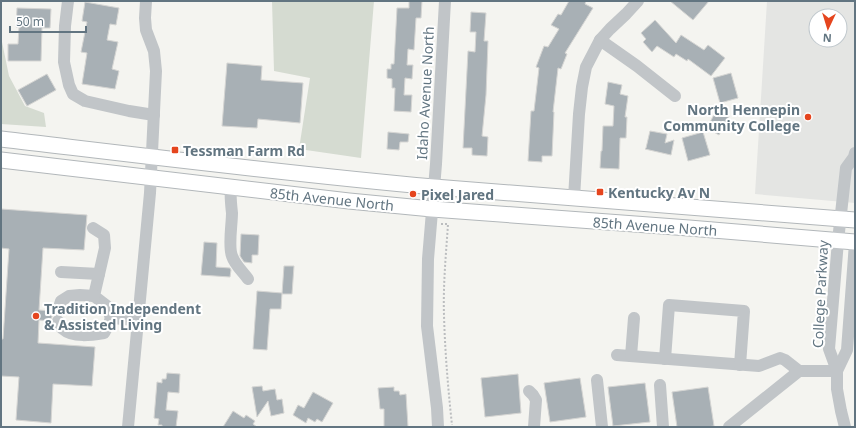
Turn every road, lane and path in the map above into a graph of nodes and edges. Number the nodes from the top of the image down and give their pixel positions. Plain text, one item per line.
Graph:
1 (68, 1) edge
2 (146, 1) edge
3 (445, 1) edge
4 (638, 1) edge
5 (600, 40) junction
6 (675, 96) dead end
7 (154, 115) junction
8 (1, 139) edge
9 (151, 157) junction
10 (855, 157) edge
11 (1, 160) edge
12 (150, 178) junction
13 (231, 188) junction
14 (434, 188) junction
15 (574, 198) junction
16 (432, 209) junction
17 (848, 219) edge
18 (448, 224) dead end
19 (93, 228) dead end
20 (838, 241) junction
21 (855, 243) edge
22 (61, 272) dead end
23 (99, 274) junction
24 (248, 279) dead end
25 (94, 296) junction
26 (111, 318) junction
27 (634, 318) dead end
28 (137, 320) junction
29 (617, 355) dead end
30 (631, 356) junction
31 (665, 359) junction
32 (740, 364) junction
33 (799, 371) junction
34 (837, 371) junction
35 (597, 380) dead end
36 (660, 385) dead end
37 (529, 391) dead end
38 (452, 425) dead end
39 (128, 427) edge
40 (438, 427) edge
41 (534, 427) edge
42 (602, 427) edge
43 (663, 427) edge
44 (729, 427) edge
45 (845, 427) edge

1 - 7 street
2 - 7 street
3 - 14 street, Idaho Avenue North
4 - 5 street
5 - 6 street
5 - 15 street
7 - 9 street
8 - 9 main road, 85th Avenue North
9 - 12 street
9 - 14 main road, 85th Avenue North
10 - 17 street, College Parkway
11 - 12 main road, 85th Avenue North
12 - 13 main road, 85th Avenue North
12 - 28 street
13 - 16 main road, 85th Avenue North
13 - 24 street
14 - 15 main road, 85th Avenue North
14 - 16 street, Idaho Avenue North
15 - 17 main road, 85th Avenue North
16 - 20 main road, 85th Avenue North
16 - 40 street, Idaho Avenue North
17 - 20 street, College Parkway
18 - 38 path
19 - 23 street
20 - 21 main road, 85th Avenue North
20 - 34 street, College Parkway
21 - 34 street, College Parkway
22 - 23 street
23 - 25 street
25 - 26 street
25 - 26 street
26 - 28 street
27 - 30 street
28 - 39 street
29 - 30 street
30 - 31 street
31 - 32 street
31 - 32 street
32 - 33 street
33 - 34 street
33 - 44 street
34 - 45 street, College Parkway
35 - 42 street
36 - 43 street
37 - 41 street

